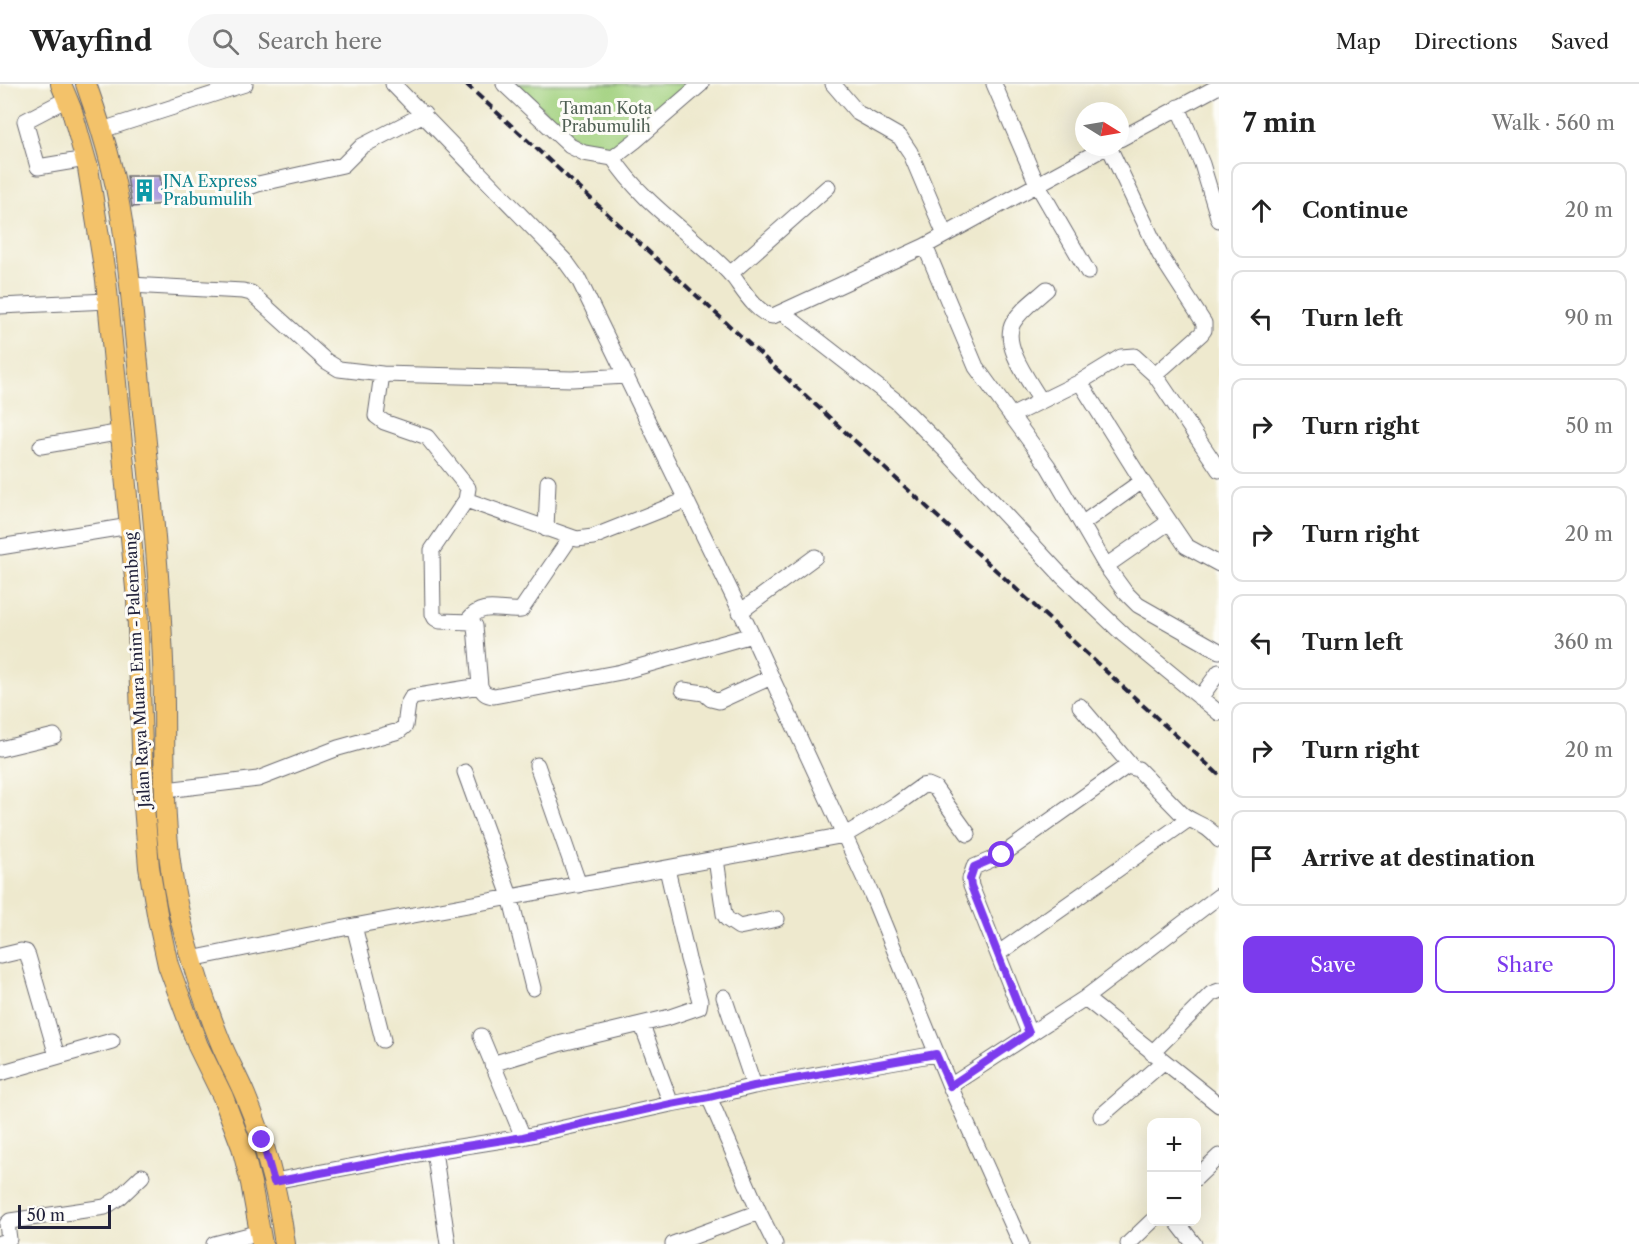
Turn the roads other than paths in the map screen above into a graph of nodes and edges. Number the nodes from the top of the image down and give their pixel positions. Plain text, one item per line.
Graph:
1 (86, 84) edge
2 (244, 84) edge
3 (393, 84) edge
4 (504, 84) edge
5 (701, 84) edge
6 (834, 84) edge
7 (994, 84) edge
8 (1219, 86) edge
9 (64, 92) edge
10 (1178, 107) junction
11 (424, 114) junction
12 (102, 130) junction
13 (1129, 134) edge
14 (1091, 156) edge
15 (1112, 156) edge
16 (613, 158) junction
17 (86, 159) junction
18 (1037, 184) junction
19 (828, 187) dead end
20 (238, 191) dead end
21 (1219, 220) edge
22 (945, 235) junction
23 (925, 246) junction
24 (1088, 272) dead end
25 (730, 274) junction
26 (130, 285) junction
27 (1047, 289) dead end
28 (108, 301) junction
29 (0, 306) edge
30 (783, 313) junction
31 (136, 346) junction
32 (113, 351) junction
33 (382, 374) junction
34 (1155, 375) junction
35 (627, 376) junction
36 (140, 378) junction
37 (116, 381) junction
38 (1080, 382) junction
39 (1041, 401) junction
40 (1011, 416) junction
41 (122, 432) junction
42 (41, 446) dead end
43 (1219, 470) edge
44 (1142, 481) junction
45 (548, 482) dead end
46 (466, 500) junction
47 (686, 500) junction
48 (1169, 522) junction
49 (1083, 523) junction
50 (130, 526) junction
51 (546, 529) junction
52 (570, 538) junction
53 (0, 547) edge
54 (815, 557) dead end
55 (1219, 564) edge
56 (1106, 567) junction
57 (740, 612) junction
58 (468, 620) junction
59 (752, 635) junction
60 (1219, 651) edge
61 (1219, 672) edge
62 (771, 677) junction
63 (480, 686) junction
64 (683, 690) dead end
65 (1200, 698) junction
66 (1080, 706) dead end
67 (1219, 713) edge
68 (54, 736) dead end
69 (0, 749) edge
70 (537, 765) dead end
71 (1132, 766) junction
72 (465, 772) dead end
73 (166, 790) junction
74 (1189, 819) junction
75 (968, 834) dead end
76 (845, 835) junction
77 (1219, 840) edge
78 (716, 859) junction
79 (667, 868) junction
80 (579, 885) junction
81 (1219, 896) edge
82 (510, 897) junction
83 (777, 919) dead end
84 (354, 926) junction
85 (999, 953) junction
86 (0, 957) edge
87 (191, 959) junction
88 (533, 988) dead end
89 (1219, 991) edge
90 (724, 997) dead end
91 (1085, 998) junction
92 (642, 1025) junction
93 (1029, 1033) junction
94 (481, 1036) dead end
95 (383, 1040) dead end
96 (112, 1041) dead end
97 (936, 1054) junction
98 (57, 1056) junction
99 (1158, 1057) junction
100 (492, 1064) junction
101 (0, 1073) edge
102 (754, 1086) junction
103 (950, 1086) junction
104 (709, 1097) junction
105 (671, 1104) junction
106 (1219, 1105) edge
107 (1101, 1116) dead end
108 (523, 1137) junction
109 (434, 1151) junction
110 (1219, 1156) edge
111 (1201, 1174) edge
112 (142, 1176) dead end
113 (274, 1182) junction
114 (759, 1212) junction
115 (1147, 1226) edge
116 (1181, 1226) edge
117 (262, 1238) edge
118 (0, 1243) edge
119 (214, 1244) edge
120 (285, 1244) edge
121 (448, 1244) edge
122 (673, 1244) edge
123 (775, 1244) edge
124 (1021, 1244) edge
125 (1128, 1244) edge
126 (1194, 1244) edge

1 - 12 main road, Jalan Raya Muara Enim - Palembang
2 - 12 street
3 - 11 street
4 - 16 street
5 - 16 street
6 - 22 street
7 - 18 street
8 - 10 street
9 - 17 main road, Jalan Raya Muara Enim - Palembang
9 - 17 street
10 - 13 street
10 - 21 street
11 - 20 street
11 - 35 street
12 - 26 main road, Jalan Raya Muara Enim - Palembang
14 - 18 street
15 - 34 street
16 - 25 street
17 - 28 main road, Jalan Raya Muara Enim - Palembang
18 - 22 street
18 - 24 street
19 - 25 street
22 - 23 street
23 - 30 street
23 - 40 street
25 - 30 street
26 - 31 main road, Jalan Raya Muara Enim - Palembang
26 - 33 street
27 - 39 street
28 - 29 street
28 - 32 main road, Jalan Raya Muara Enim - Palembang
30 - 65 street
31 - 32 main road
31 - 36 main road, Jalan Raya Muara Enim - Palembang
32 - 37 main road, Jalan Raya Muara Enim - Palembang
33 - 35 street
33 - 46 street
34 - 38 street
34 - 43 street
35 - 47 street
36 - 37 main road
36 - 73 main road, Jalan Raya Muara Enim - Palembang
37 - 41 main road, Jalan Raya Muara Enim - Palembang
38 - 39 street
38 - 44 street
39 - 40 street
40 - 49 street
41 - 42 street
41 - 50 main road, Jalan Raya Muara Enim - Palembang
44 - 48 street
44 - 49 street
45 - 51 street
46 - 51 street
46 - 58 street
47 - 52 street
47 - 57 street
48 - 55 street
48 - 56 street
49 - 56 street
50 - 53 street
50 - 117 main road, Jalan Raya Muara Enim - Palembang
51 - 52 street
52 - 58 street
54 - 57 street
56 - 60 street
57 - 59 street
58 - 63 street
59 - 62 street
59 - 63 street
61 - 65 street
62 - 64 street
62 - 76 street
63 - 73 street
65 - 67 street
66 - 71 street
68 - 69 street
70 - 80 street
71 - 74 street
71 - 85 street
72 - 82 street
73 - 87 main road, Jalan Raya Muara Enim - Palembang
74 - 77 street
74 - 85 street
75 - 76 street
76 - 78 street
76 - 97 street
78 - 79 street
78 - 83 street
79 - 80 street
79 - 92 street
80 - 82 street
81 - 91 street
82 - 84 street
82 - 88 street
84 - 87 street
84 - 95 street
85 - 93 street
86 - 98 street
87 - 113 main road, Jalan Raya Muara Enim - Palembang
89 - 99 street
90 - 102 street
91 - 93 street
91 - 99 street
92 - 100 street
92 - 105 street
93 - 103 street
94 - 100 street
96 - 98 street
97 - 102 street
97 - 103 street
98 - 101 street
99 - 106 street
99 - 107 street
100 - 108 street
102 - 104 street
103 - 124 street
104 - 105 street
104 - 114 street
105 - 108 street
108 - 109 street
109 - 113 street
109 - 121 street
110 - 111 street
112 - 118 street
113 - 120 main road, Jalan Raya Muara Enim - Palembang
114 - 122 street
114 - 123 street
115 - 125 street
116 - 126 street
117 - 119 street

